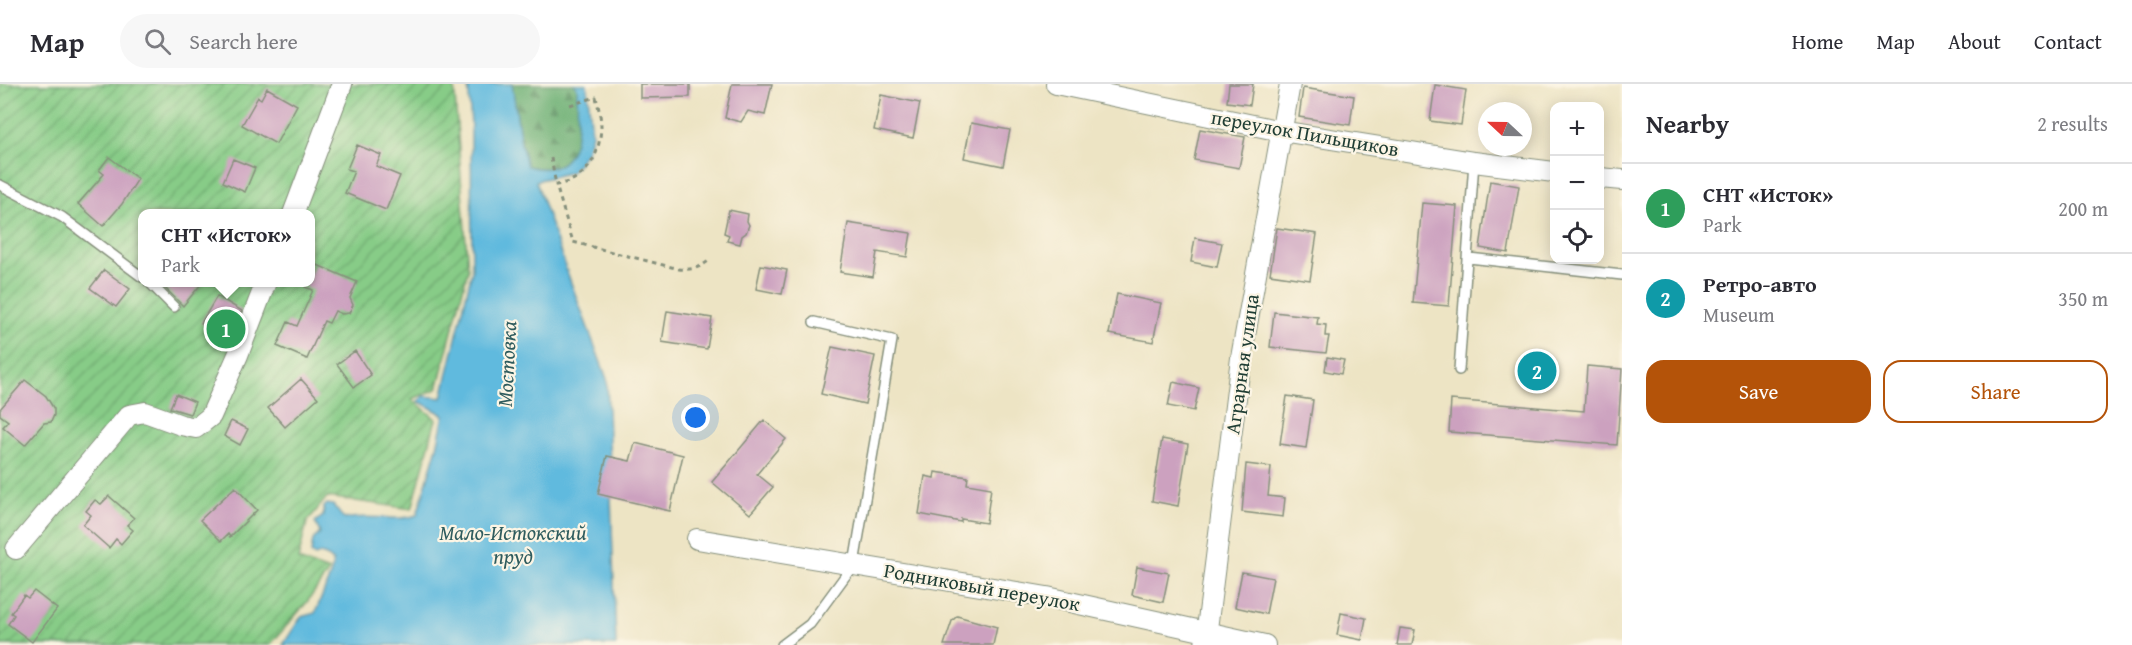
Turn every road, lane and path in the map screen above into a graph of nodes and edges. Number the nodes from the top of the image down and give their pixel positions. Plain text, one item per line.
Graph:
1 (342, 84) edge
2 (1056, 84) edge
3 (1290, 84) edge
4 (570, 105) dead end
5 (1281, 130) junction
6 (550, 158) dead end
7 (1474, 162) junction
8 (1550, 172) edge
9 (1604, 178) edge
10 (1622, 180) edge
11 (0, 185) edge
12 (556, 185) junction
13 (295, 209) edge
14 (1468, 258) junction
15 (711, 259) dead end
16 (138, 274) edge
17 (1622, 275) edge
18 (154, 287) edge
19 (264, 287) edge
20 (174, 307) dead end
21 (814, 322) dead end
22 (1459, 370) dead end
23 (697, 539) dead end
24 (16, 549) dead end
25 (854, 564) junction
26 (1205, 639) edge
27 (782, 645) edge
28 (1265, 645) edge

1 - 13 street
2 - 5 street, переулок Пильщиков
3 - 5 street, Аграрная улица
4 - 12 path
5 - 7 street, переулок Пильщиков
5 - 26 street, Аграрная улица
6 - 12 path
7 - 8 street, переулок Пильщиков
7 - 14 lane
9 - 10 street
11 - 16 lane
12 - 15 path
14 - 17 lane
14 - 22 lane
18 - 20 lane
19 - 24 street
21 - 25 lane
23 - 25 street, Родниковый переулок
25 - 26 street, Родниковый переулок
25 - 27 lane
26 - 28 street, Родниковый переулок

